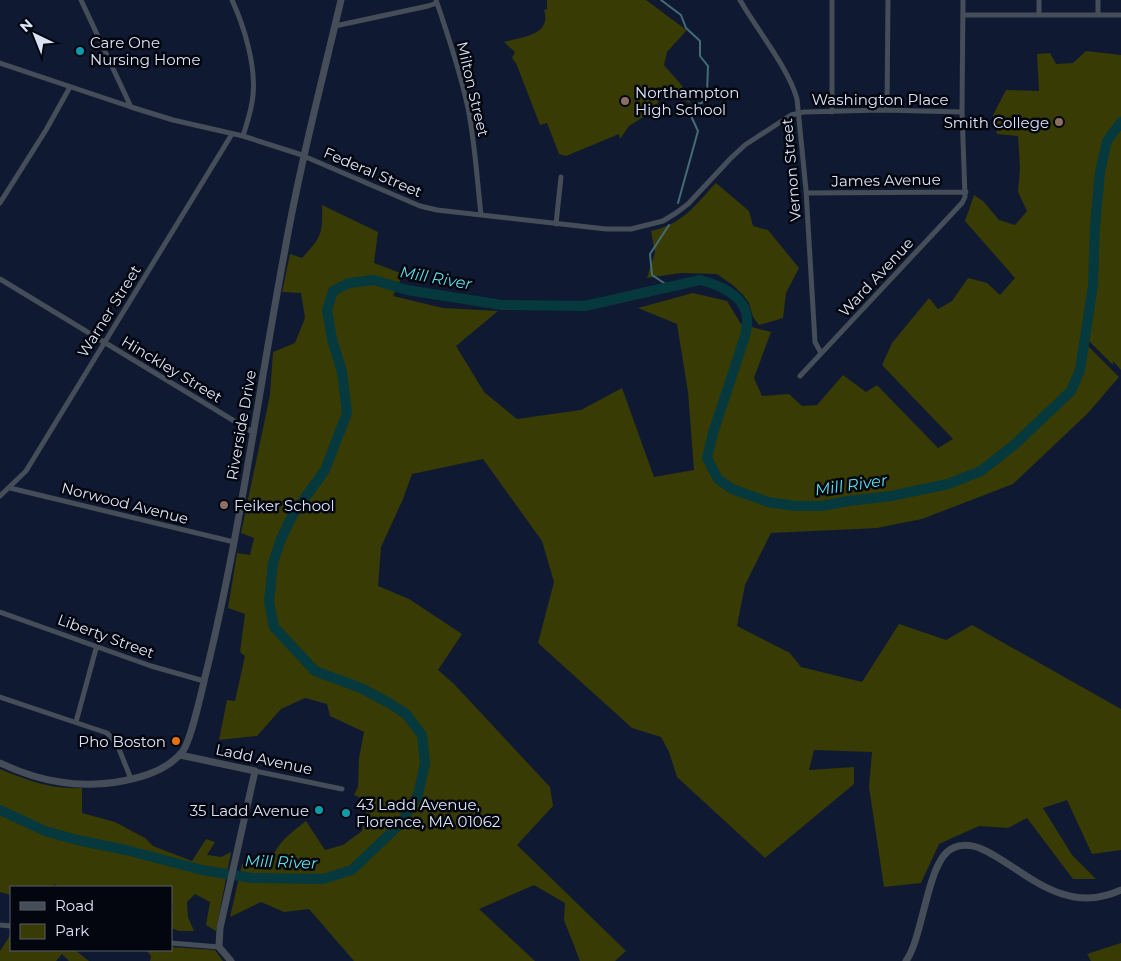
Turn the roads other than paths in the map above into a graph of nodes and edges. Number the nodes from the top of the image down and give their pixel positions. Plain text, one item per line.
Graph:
1 (81, 0) edge
2 (232, 0) edge
3 (341, 0) edge
4 (740, 0) edge
5 (832, 0) edge
6 (888, 0) edge
7 (963, 0) edge
8 (1039, 0) edge
9 (1098, 0) edge
10 (437, 1) edge
11 (963, 15) junction
12 (1039, 15) junction
13 (1098, 15) junction
14 (1121, 15) edge
15 (335, 26) junction
16 (0, 63) edge
17 (70, 87) junction
18 (131, 107) junction
19 (887, 110) junction
20 (832, 112) junction
21 (962, 112) junction
22 (799, 113) junction
23 (232, 134) junction
24 (243, 136) junction
25 (305, 156) junction
26 (561, 178) dead end
27 (966, 192) junction
28 (806, 193) junction
29 (0, 203) edge
30 (481, 215) junction
31 (556, 224) junction
32 (0, 279) edge
33 (104, 342) junction
34 (821, 353) junction
35 (800, 376) dead end
36 (254, 434) junction
37 (10, 488) junction
38 (0, 496) edge
39 (234, 542) junction
40 (0, 612) edge
41 (97, 645) junction
42 (204, 681) junction
43 (0, 697) edge
44 (76, 722) junction
45 (180, 755) junction
46 (0, 763) edge
47 (255, 771) junction
48 (131, 779) junction
49 (342, 789) dead end
50 (1121, 890) edge
51 (172, 943) edge
52 (219, 947) junction
53 (231, 961) edge
54 (906, 961) edge

1 - 18 street
2 - 24 street
3 - 15 street, Riverside Drive
4 - 22 street, Vernon Street
5 - 20 street
6 - 19 street
7 - 11 street
8 - 12 street
9 - 13 street
10 - 15 street
10 - 30 street, Milton Street
11 - 12 street
11 - 21 street
12 - 13 street
13 - 14 street
15 - 25 street, Riverside Drive
16 - 17 street, Federal Street
17 - 18 street, Federal Street
17 - 29 street
18 - 23 street, Federal Street
19 - 20 street, Washington Place
19 - 21 street, Washington Place
20 - 22 street, Washington Place
21 - 27 street
22 - 28 street, Vernon Street
22 - 31 street, Federal Street
23 - 24 street, Federal Street
23 - 33 street, Warner Street
24 - 25 street, Federal Street
25 - 30 street, Federal Street
25 - 36 street, Riverside Drive
26 - 31 street
27 - 28 street, James Avenue
27 - 34 street, Ward Avenue
28 - 34 street, Vernon Street
30 - 31 street, Federal Street
32 - 33 street, Hinckley Street
33 - 36 street, Hinckley Street
33 - 37 street, Warner Street
34 - 35 street, Ward Avenue
36 - 39 street, Riverside Drive
37 - 38 street, Warner Street
37 - 39 street, Norwood Avenue
39 - 42 street, Riverside Drive
40 - 41 street, Liberty Street
41 - 42 street, Liberty Street
41 - 44 street
42 - 45 street, Riverside Drive
43 - 44 street
44 - 48 street
45 - 47 street, Ladd Avenue
45 - 48 street
46 - 48 street
47 - 49 street, Ladd Avenue
47 - 52 street
50 - 54 street
51 - 52 street
52 - 53 street

